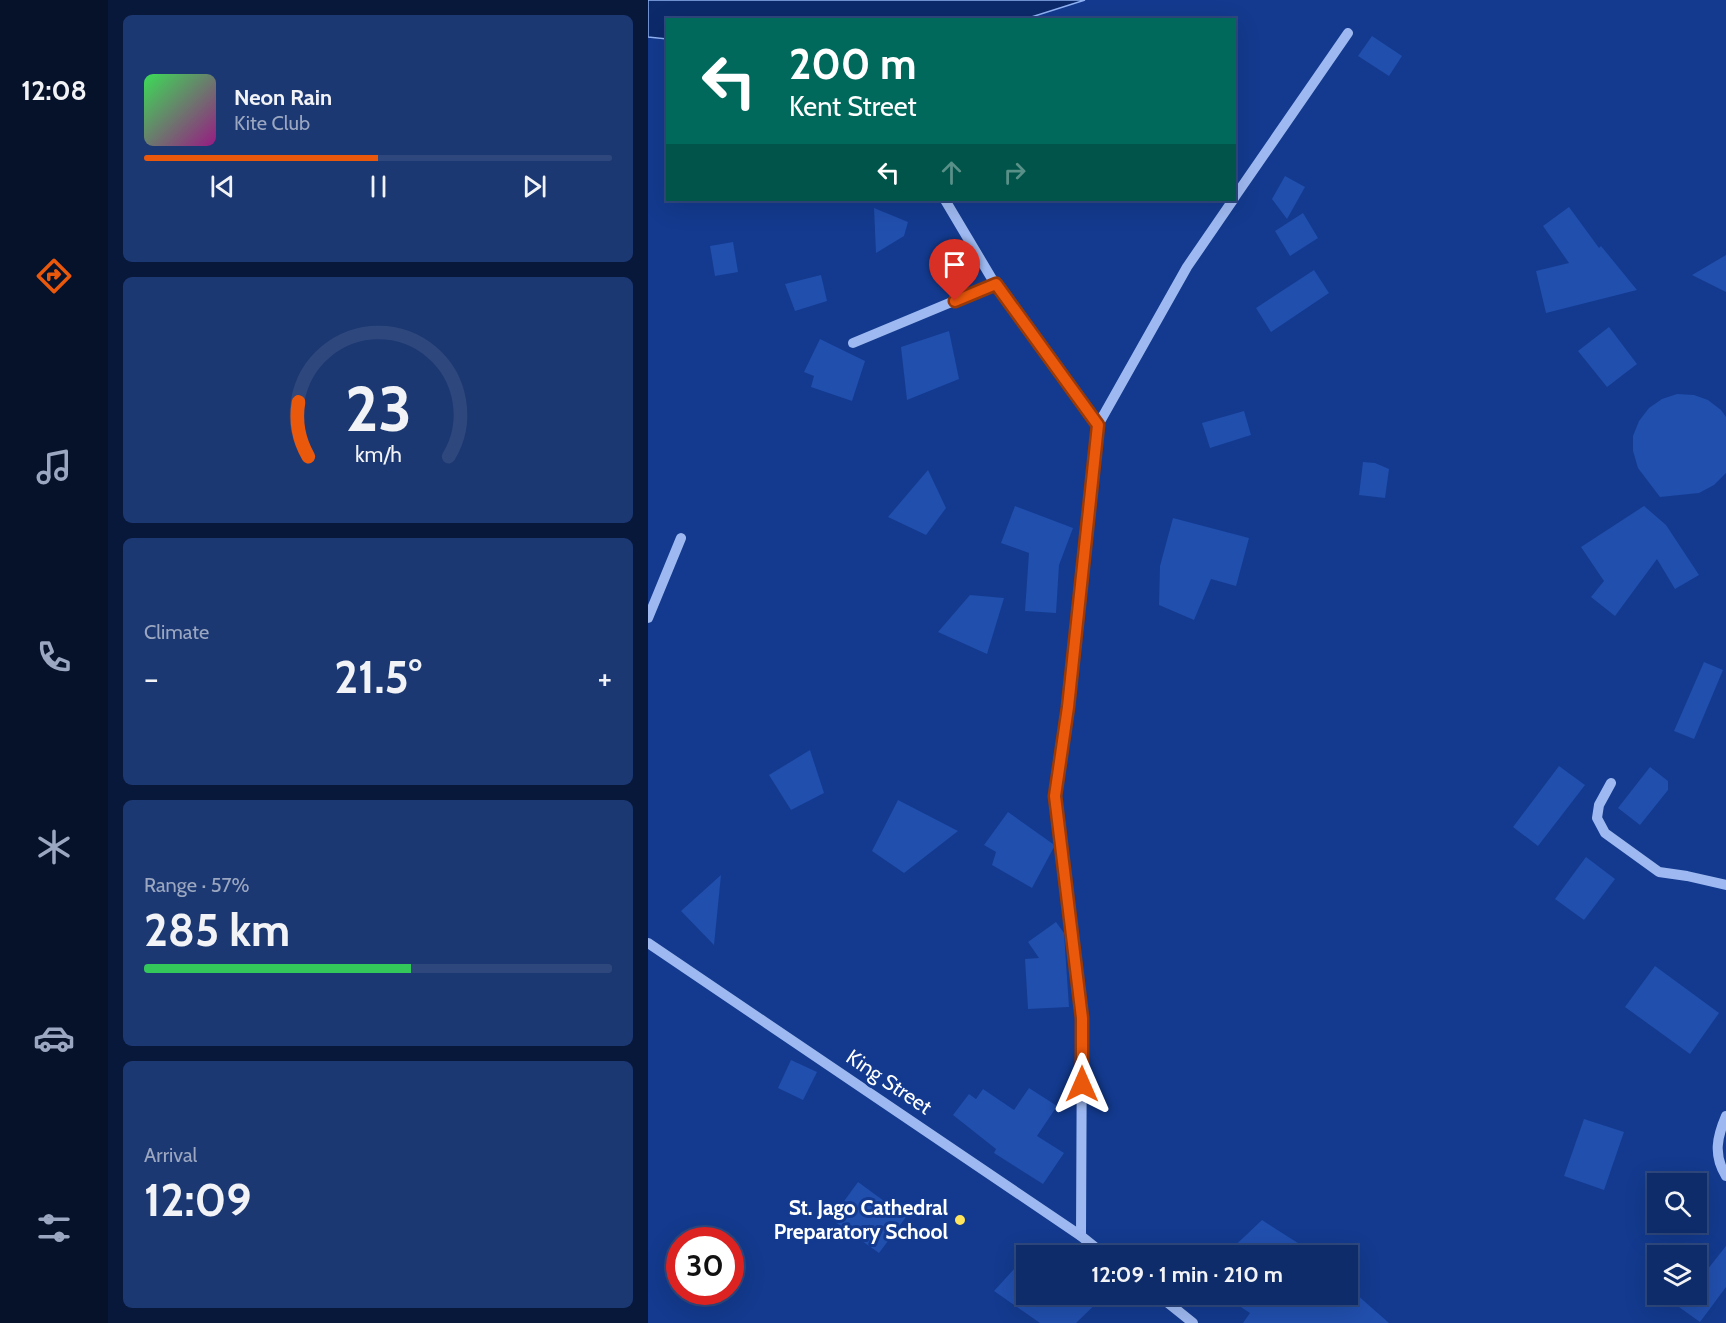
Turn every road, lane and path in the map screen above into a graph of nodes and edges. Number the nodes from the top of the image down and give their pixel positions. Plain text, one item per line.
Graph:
1 (1348, 33) dead end
2 (1236, 196) edge
3 (946, 201) edge
4 (1233, 201) edge
5 (996, 284) junction
6 (853, 343) dead end
7 (1098, 425) junction
8 (681, 538) dead end
9 (648, 618) edge
10 (1611, 783) dead end
11 (1726, 885) edge
12 (648, 943) edge
13 (1726, 1116) edge
14 (1726, 1176) edge
15 (1081, 1236) junction
16 (1092, 1245) edge
17 (1171, 1305) edge
18 (1193, 1323) edge

1 - 2 street
3 - 5 street
4 - 7 street
5 - 6 street
5 - 7 street
7 - 15 street
8 - 9 street
10 - 11 street
12 - 15 street, King Street
13 - 14 street
15 - 16 street, King Street
17 - 18 street

